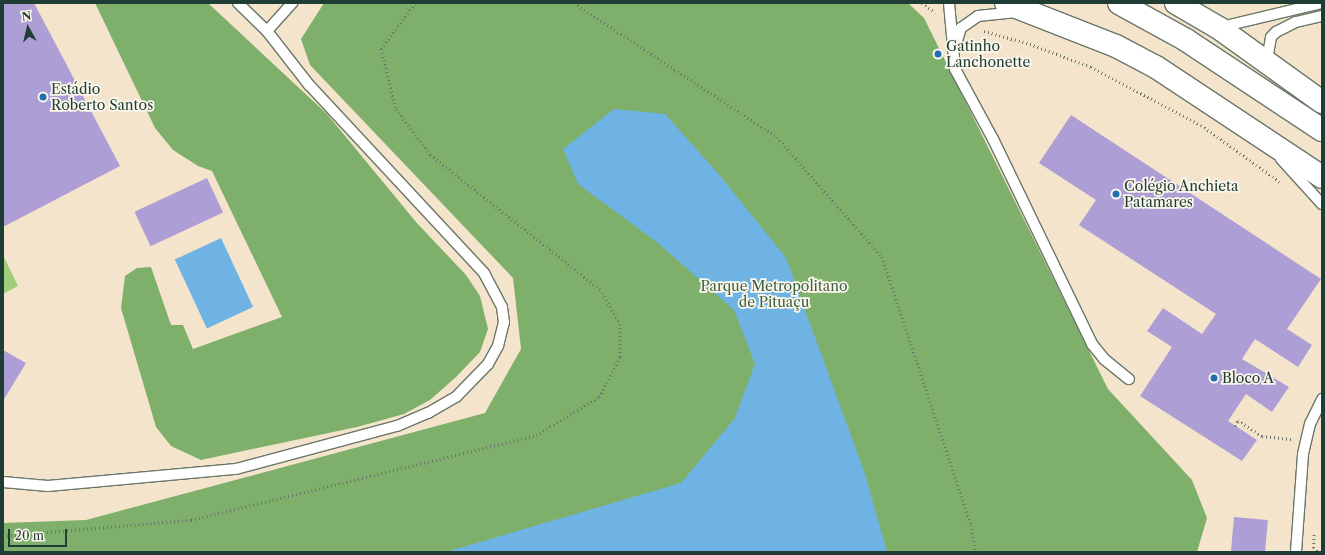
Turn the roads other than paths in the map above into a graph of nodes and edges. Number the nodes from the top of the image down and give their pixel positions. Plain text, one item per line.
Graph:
1 (238, 3) edge
2 (292, 3) edge
3 (949, 3) edge
4 (1006, 3) edge
5 (1119, 3) edge
6 (1176, 3) edge
7 (1322, 3) edge
8 (1029, 12) junction
9 (1322, 16) edge
10 (1219, 28) junction
11 (268, 31) junction
12 (953, 52) junction
13 (1267, 60) junction
14 (1322, 102) edge
15 (1322, 130) edge
16 (1260, 135) junction
17 (1322, 177) edge
18 (1322, 204) edge
19 (1129, 379) dead end
20 (1322, 399) edge
21 (3, 482) edge
22 (1296, 552) edge

1 - 11 lane
2 - 11 lane
3 - 12 lane
4 - 8 main road
5 - 15 main road
6 - 10 main road
7 - 10 lane
8 - 12 lane
8 - 16 main road
9 - 13 lane
10 - 13 main road
11 - 21 lane
12 - 19 lane
13 - 14 main road
16 - 17 main road
16 - 18 lane
20 - 22 lane

